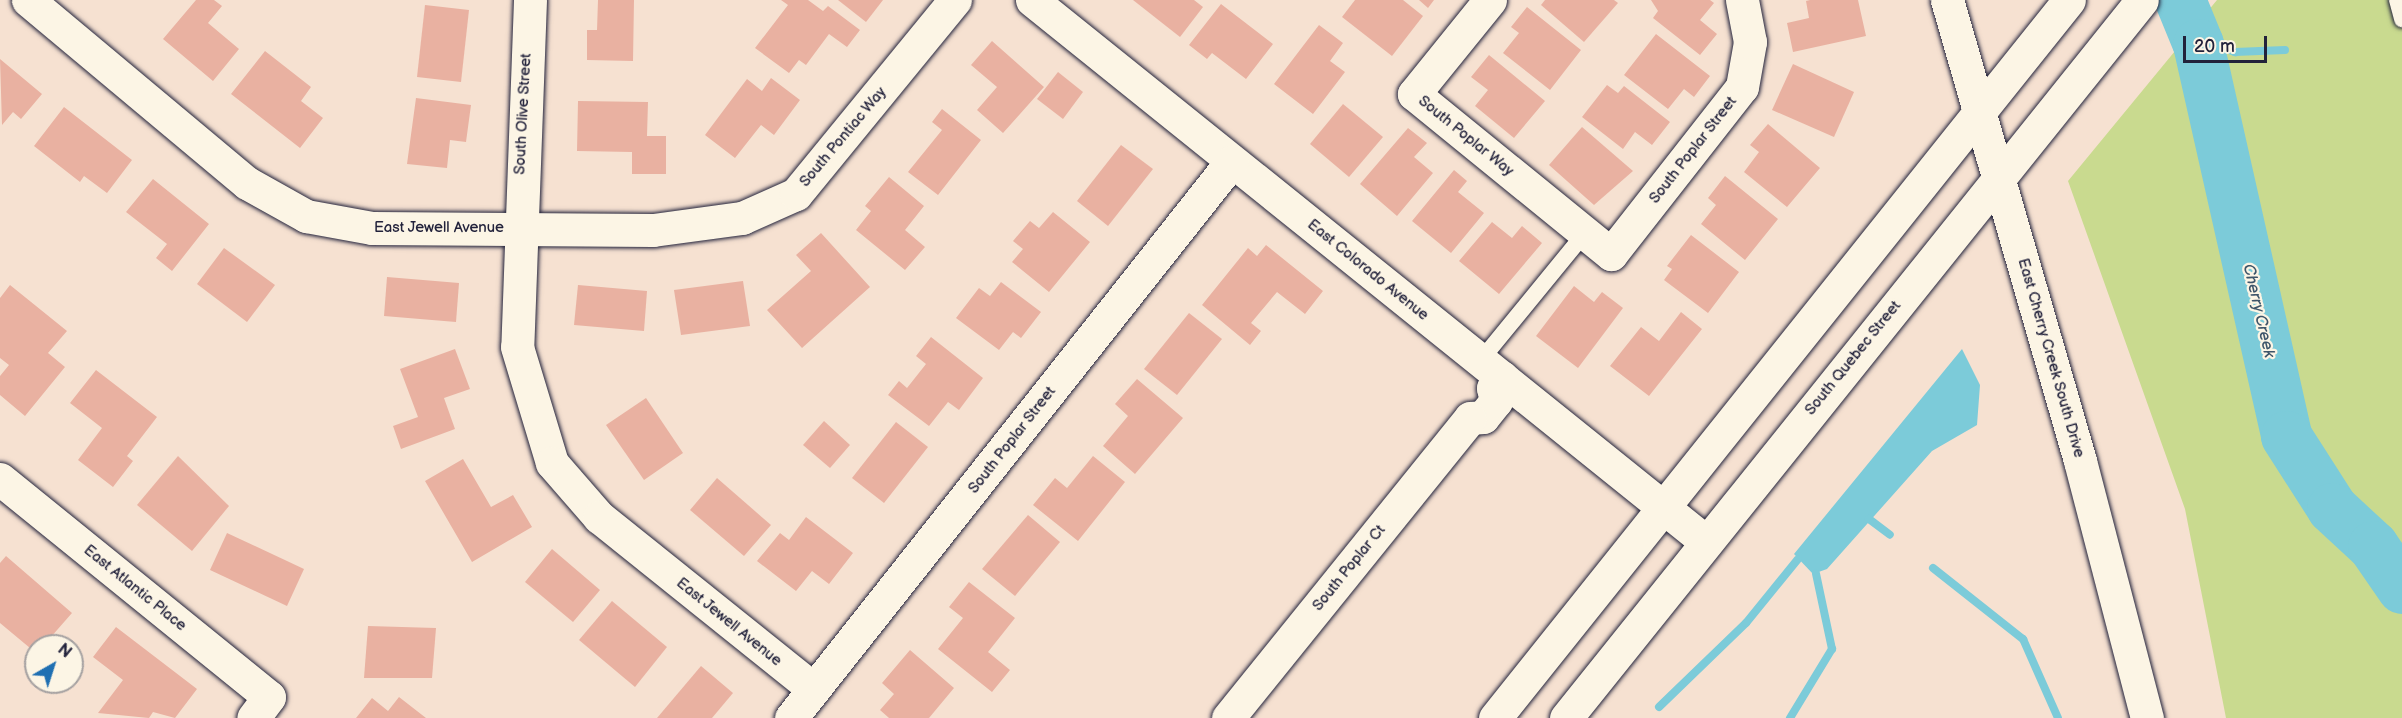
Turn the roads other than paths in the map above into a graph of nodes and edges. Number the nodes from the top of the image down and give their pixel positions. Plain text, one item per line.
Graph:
1 (28, 0) edge
2 (530, 0) edge
3 (955, 0) edge
4 (1032, 0) edge
5 (1490, 0) edge
6 (1742, 0) edge
7 (1947, 0) edge
8 (2069, 0) edge
9 (2142, 0) edge
10 (2397, 0) edge
11 (2402, 19) edge
12 (1978, 112) junction
13 (1232, 161) junction
14 (1999, 177) junction
15 (518, 228) junction
16 (1585, 233) junction
17 (1611, 254) joint
18 (1492, 375) junction
19 (0, 479) edge
20 (1662, 504) junction
21 (1705, 541) junction
22 (814, 689) junction
23 (261, 708) edge
24 (791, 718) edge
25 (1228, 718) edge
26 (1495, 718) edge
27 (1566, 718) edge
28 (2147, 718) edge

1 - 15 street, East Jewell Avenue
2 - 15 street, South Olive Street
3 - 15 street, South Pontiac Way
4 - 13 street, East Colorado Avenue
5 - 16 street, South Poplar Way
6 - 17 street, South Poplar Street
7 - 12 street, East Cherry Creek South Drive
8 - 12 street
9 - 14 street, South Quebec Street
10 - 11 lane
12 - 14 street, East Cherry Creek South Drive
12 - 20 street
13 - 18 street, East Colorado Avenue
13 - 22 street, South Poplar Street
14 - 21 street, South Quebec Street
14 - 28 street, East Cherry Creek South Drive
15 - 22 street, East Jewell Avenue
16 - 17 street, South Poplar Way
16 - 18 lane
18 - 20 street, East Colorado Avenue
18 - 25 street, South Poplar Ct
19 - 23 street, East Atlantic Place
20 - 21 street, East Colorado Avenue
20 - 26 street
21 - 27 street, South Quebec Street
22 - 24 street, South Poplar Street

